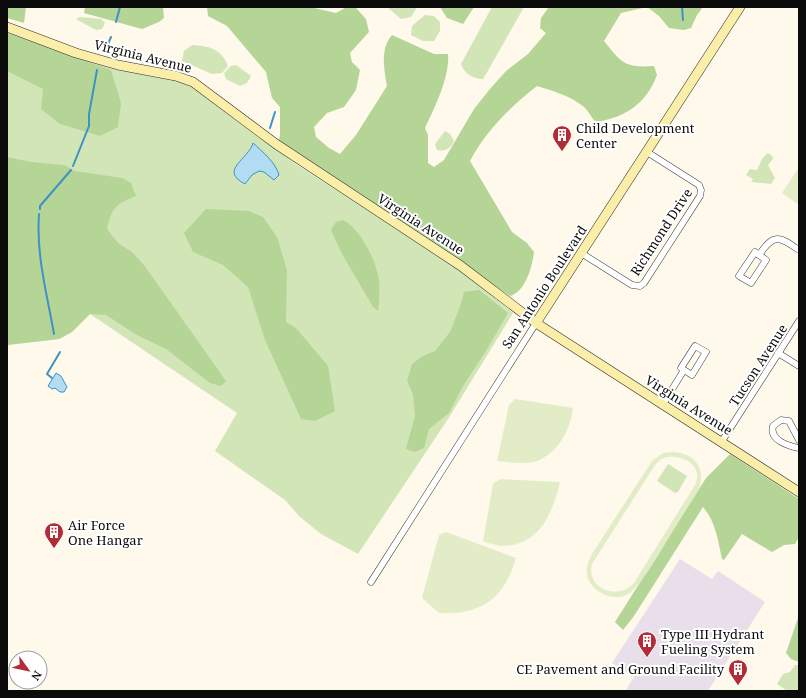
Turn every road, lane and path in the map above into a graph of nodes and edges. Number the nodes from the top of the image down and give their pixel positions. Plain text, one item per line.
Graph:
1 (740, 7) edge
2 (7, 28) edge
3 (647, 152) junction
4 (799, 250) edge
5 (581, 253) junction
6 (759, 255) junction
7 (799, 321) edge
8 (536, 323) junction
9 (778, 353) junction
10 (799, 366) edge
11 (684, 370) junction
12 (663, 404) junction
13 (799, 440) edge
14 (722, 441) junction
15 (799, 448) edge
16 (799, 492) edge
17 (371, 582) dead end

1 - 3 street, San Antonio Boulevard
2 - 8 street, Virginia Avenue
3 - 5 street, San Antonio Boulevard
3 - 5 street, Richmond Drive
4 - 6 street
5 - 8 street, San Antonio Boulevard
6 - 6 street
7 - 9 street, Tucson Avenue
8 - 12 street, Virginia Avenue
8 - 17 street, San Antonio Boulevard
9 - 10 street
9 - 14 street, Tucson Avenue
11 - 11 street
11 - 12 street
12 - 14 street, Virginia Avenue
13 - 15 street
14 - 16 street, Virginia Avenue

